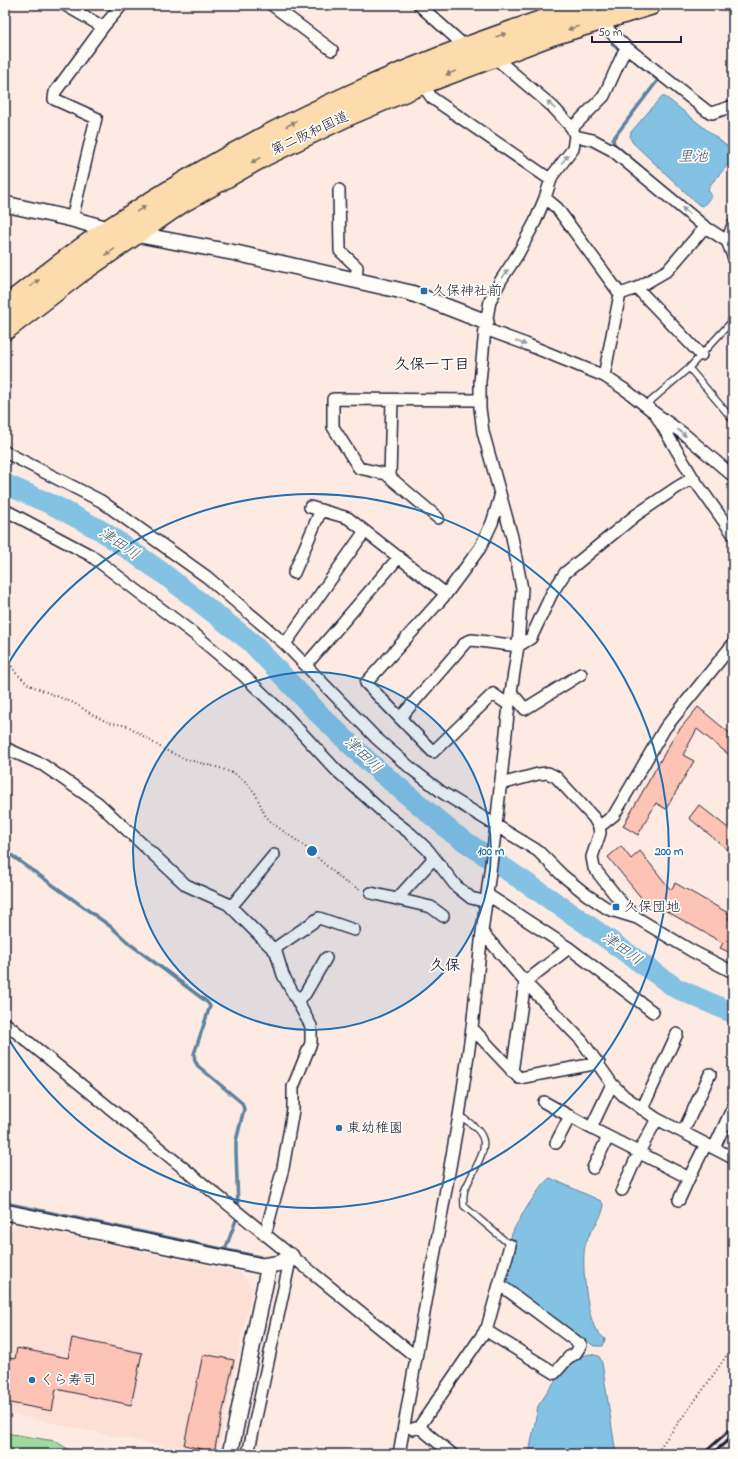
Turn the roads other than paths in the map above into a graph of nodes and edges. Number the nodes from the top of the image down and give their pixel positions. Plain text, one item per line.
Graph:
1 (65, 5) edge
2 (122, 5) edge
3 (272, 5) edge
4 (419, 5) edge
5 (650, 5) edge
6 (589, 9) edge
7 (103, 27) junction
8 (626, 47) junction
9 (466, 48) junction
10 (332, 50) dead end
11 (493, 56) junction
12 (422, 84) junction
13 (733, 106) edge
14 (573, 132) junction
15 (551, 180) junction
16 (339, 190) dead end
17 (545, 198) junction
18 (5, 204) edge
19 (72, 219) junction
20 (733, 225) edge
21 (705, 227) junction
22 (108, 230) junction
23 (134, 235) junction
24 (726, 241) junction
25 (733, 256) edge
26 (356, 281) junction
27 (637, 288) junction
28 (620, 294) junction
29 (5, 307) edge
30 (733, 320) edge
31 (485, 326) junction
32 (5, 330) edge
33 (701, 355) junction
34 (689, 368) junction
35 (604, 376) junction
36 (392, 400) junction
37 (480, 400) junction
38 (645, 406) junction
39 (656, 414) junction
40 (733, 420) edge
41 (5, 452) edge
42 (733, 476) edge
43 (390, 478) junction
44 (693, 478) junction
45 (500, 497) junction
46 (310, 507) dead end
47 (5, 510) edge
48 (322, 510) junction
49 (438, 518) dead end
50 (365, 531) junction
51 (733, 534) edge
52 (399, 557) junction
53 (294, 573) dead end
54 (446, 594) junction
55 (285, 644) junction
56 (733, 644) edge
57 (518, 646) junction
58 (306, 665) junction
59 (581, 674) dead end
60 (511, 692) junction
61 (509, 706) junction
62 (400, 718) junction
63 (5, 748) edge
64 (501, 784) junction
65 (496, 826) junction
66 (599, 827) junction
67 (274, 855) dead end
68 (434, 858) junction
69 (371, 893) road end
70 (487, 898) junction
71 (397, 899) junction
72 (231, 906) junction
73 (443, 916) dead end
74 (637, 918) junction
75 (354, 930) dead end
76 (482, 932) junction
77 (569, 948) junction
78 (274, 949) junction
79 (326, 958) dead end
80 (733, 972) edge
81 (525, 982) junction
82 (297, 1000) junction
83 (653, 1012) dead end
84 (5, 1023) edge
85 (472, 1028) junction
86 (677, 1034) dead end
87 (599, 1063) junction
88 (512, 1072) junction
89 (710, 1074) dead end
90 (612, 1084) junction
91 (544, 1102) dead end
92 (733, 1107) edge
93 (642, 1109) junction
94 (459, 1116) junction
95 (570, 1116) junction
96 (656, 1119) junction
97 (591, 1128) junction
98 (683, 1132) junction
99 (608, 1137) junction
100 (556, 1143) dead end
101 (710, 1146) junction
102 (639, 1152) junction
103 (733, 1158) edge
104 (593, 1168) dead end
105 (689, 1178) junction
106 (622, 1190) dead end
107 (679, 1200) dead end
108 (5, 1212) edge
109 (265, 1235) junction
110 (510, 1245) joint
111 (291, 1256) junction
112 (269, 1265) junction
113 (499, 1284) junction
114 (485, 1330) junction
115 (416, 1356) junction
116 (419, 1427) junction
117 (404, 1432) junction
118 (230, 1454) edge
119 (248, 1454) edge
120 (399, 1454) edge
121 (452, 1454) edge

1 - 7 street
2 - 7 street
3 - 10 street
4 - 9 street
5 - 6 highway, 第二阪和国道
6 - 8 street
9 -> 6 highway, 第二阪和国道
6 -> 11 highway, 第二阪和国道
7 - 19 street
8 - 13 street
8 - 14 street
9 - 11 street
22 -> 9 highway, 第二阪和国道
11 -> 12 highway, 第二阪和国道
14 -> 11 street
12 - 15 street
12 -> 23 highway, 第二阪和国道
15 -> 14 street
21 -> 14 street
15 - 17 street
16 - 26 street
17 - 28 street
31 -> 17 street
18 - 19 street
19 - 22 street
20 - 24 street
21 - 24 street
21 - 27 street
22 - 23 street
29 -> 22 highway, 第二阪和国道
23 - 26 street
23 -> 32 highway, 第二阪和国道
24 - 25 street
26 - 31 street
27 - 28 street
27 - 33 street
28 - 35 street
30 - 33 lane
31 -> 35 street
31 - 37 street
33 - 34 lane
34 - 38 lane
34 - 40 lane
35 - 38 street
36 - 37 street
36 - 43 street
36 - 43 street
37 - 45 street
38 - 39 street
39 -> 42 street
39 - 44 street
41 - 55 street
43 - 49 street
44 - 51 street
44 - 57 street
45 - 54 street
45 - 57 street
46 - 48 street
47 - 68 street
48 - 50 street
48 - 53 street
50 - 52 street
50 - 55 street
52 - 54 street
52 - 58 street
54 - 62 street
55 - 58 street
56 - 66 street
57 - 60 street
57 - 62 street
58 - 65 street
59 - 60 street
60 - 61 street
61 - 62 street
61 - 64 street
63 - 72 street
64 - 65 street
64 - 66 street
65 - 70 street
65 - 74 street
66 - 74 street
67 - 72 street
68 - 70 street
68 - 71 street
69 - 71 street
70 - 76 street
70 - 77 street
71 - 73 street
72 - 78 street
74 - 80 street
75 - 78 street
76 - 81 street
76 - 85 street
77 - 81 street
77 - 83 street
78 - 82 street
79 - 82 street
81 - 87 street
81 - 88 street
82 - 109 street
84 - 109 street
85 - 88 street
85 - 94 street
86 - 93 street
87 - 88 street
87 - 90 street
89 - 98 street
90 - 93 street
90 - 97 street
91 - 95 street
92 - 101 street
93 - 96 street
94 - 110 lane
94 - 115 street
95 - 97 street
95 - 100 street
96 - 98 street
96 - 102 street
97 - 99 street
98 - 101 street
99 - 102 street
99 - 104 street
101 - 103 street
101 - 105 street
102 - 105 street
102 - 106 street
105 - 107 street
108 - 112 street
109 - 111 street
110 - 113 street
111 - 112 street
111 - 115 street
111 - 119 street
112 - 118 street
113 - 114 street
113 - 114 street
114 - 116 street
115 - 117 street
116 - 117 street
116 - 121 street
117 - 120 street

